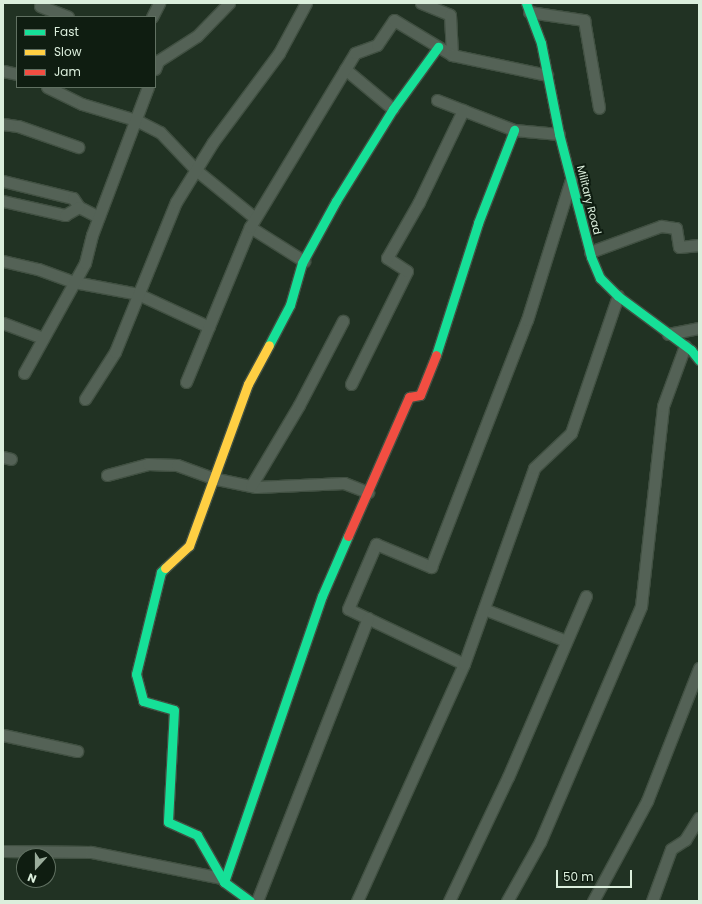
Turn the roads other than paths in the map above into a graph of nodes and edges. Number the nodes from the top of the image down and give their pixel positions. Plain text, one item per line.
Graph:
1 (229, 3) edge
2 (306, 3) edge
3 (421, 3) edge
4 (40, 6) dead end
5 (527, 8) edge
6 (65, 16) edge
7 (438, 47) junction
8 (452, 55) junction
9 (156, 62) edge
10 (345, 69) junction
11 (3, 71) edge
12 (16, 74) edge
13 (547, 75) junction
14 (49, 88) edge
15 (148, 88) edge
16 (437, 100) dead end
17 (599, 108) dead end
18 (393, 109) junction
19 (463, 110) junction
20 (136, 120) junction
21 (3, 124) edge
22 (514, 130) junction
23 (559, 134) junction
24 (78, 147) dead end
25 (196, 170) junction
26 (571, 179) junction
27 (3, 181) edge
28 (3, 200) edge
29 (79, 207) junction
30 (99, 217) junction
31 (252, 222) junction
32 (699, 246) edge
33 (590, 252) junction
34 (3, 261) edge
35 (304, 261) junction
36 (74, 282) junction
37 (138, 294) junction
38 (618, 296) junction
39 (343, 321) dead end
40 (3, 323) edge
41 (209, 327) junction
42 (699, 328) edge
43 (668, 334) junction
44 (43, 338) junction
45 (684, 346) junction
46 (699, 360) edge
47 (24, 373) dead end
48 (186, 382) dead end
49 (351, 384) dead end
50 (85, 399) dead end
51 (107, 475) dead end
52 (212, 478) junction
53 (251, 486) junction
54 (368, 492) junction
55 (586, 596) dead end
56 (484, 609) junction
57 (368, 618) junction
58 (566, 642) junction
59 (464, 664) junction
60 (699, 668) edge
61 (3, 735) edge
62 (77, 751) dead end
63 (699, 818) edge
64 (3, 851) edge
65 (222, 880) junction
66 (238, 897) edge
67 (250, 901) edge
68 (257, 901) edge
69 (357, 901) edge
70 (449, 901) edge
71 (507, 901) edge
72 (594, 901) edge
73 (652, 901) edge

1 - 9 street
2 - 25 street
3 - 8 street
4 - 6 street
5 - 13 street, Military Road
5 - 17 street
7 - 8 street
7 - 10 street
7 - 18 street
8 - 13 street
10 - 18 street
10 - 31 street
11 - 12 street
13 - 23 street, Military Road
14 - 20 street
15 - 20 street
16 - 19 street
18 - 35 street
19 - 22 street
19 - 49 street
20 - 25 street
20 - 30 street
21 - 24 street
22 - 23 street
22 - 54 street
23 - 26 street, Military Road
25 - 31 street
25 - 37 street
26 - 33 street, Military Road
26 - 57 street
27 - 29 street
28 - 29 street
29 - 30 street
30 - 36 street
31 - 35 street
31 - 41 street
32 - 33 street
33 - 38 street, Military Road
34 - 36 street
35 - 52 street
36 - 37 street
36 - 44 street
37 - 41 street
37 - 50 street
38 - 43 street, Military Road
38 - 56 street
39 - 53 street
40 - 44 street
41 - 48 street
42 - 43 street
43 - 45 street, Military Road
44 - 47 street
45 - 46 street, Military Road
45 - 71 street
51 - 52 street
52 - 53 street
52 - 65 street
53 - 54 street
54 - 65 street
55 - 58 street
56 - 58 street
56 - 59 street
57 - 59 street
57 - 68 street
58 - 70 street
59 - 69 street
60 - 72 street
61 - 62 street
63 - 73 street
64 - 65 street
65 - 66 street
66 - 67 street

